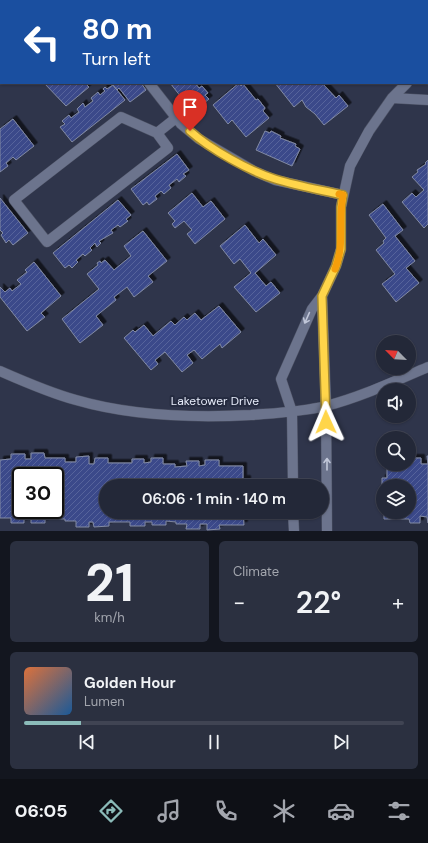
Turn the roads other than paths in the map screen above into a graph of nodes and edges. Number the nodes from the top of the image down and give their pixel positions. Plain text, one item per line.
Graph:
1 (150, 84) edge
2 (405, 84) edge
3 (392, 98) junction
4 (428, 100) edge
5 (176, 118) junction
6 (157, 132) junction
7 (343, 195) junction
8 (322, 296) junction
9 (428, 367) edge
10 (0, 371) edge
11 (326, 406) junction
12 (292, 412) junction
13 (293, 479) edge
14 (293, 519) edge
15 (294, 531) edge
16 (327, 531) edge

1 - 5 street
2 - 3 street
3 - 4 street
3 - 7 street
5 - 6 street
5 - 7 street
6 - 6 street
7 - 8 street
8 - 11 street
8 -> 12 street
9 - 11 street, Laketower Drive
10 - 12 street, Laketower Drive
11 - 12 street, Laketower Drive
16 -> 11 street
12 - 13 street
14 - 15 street

